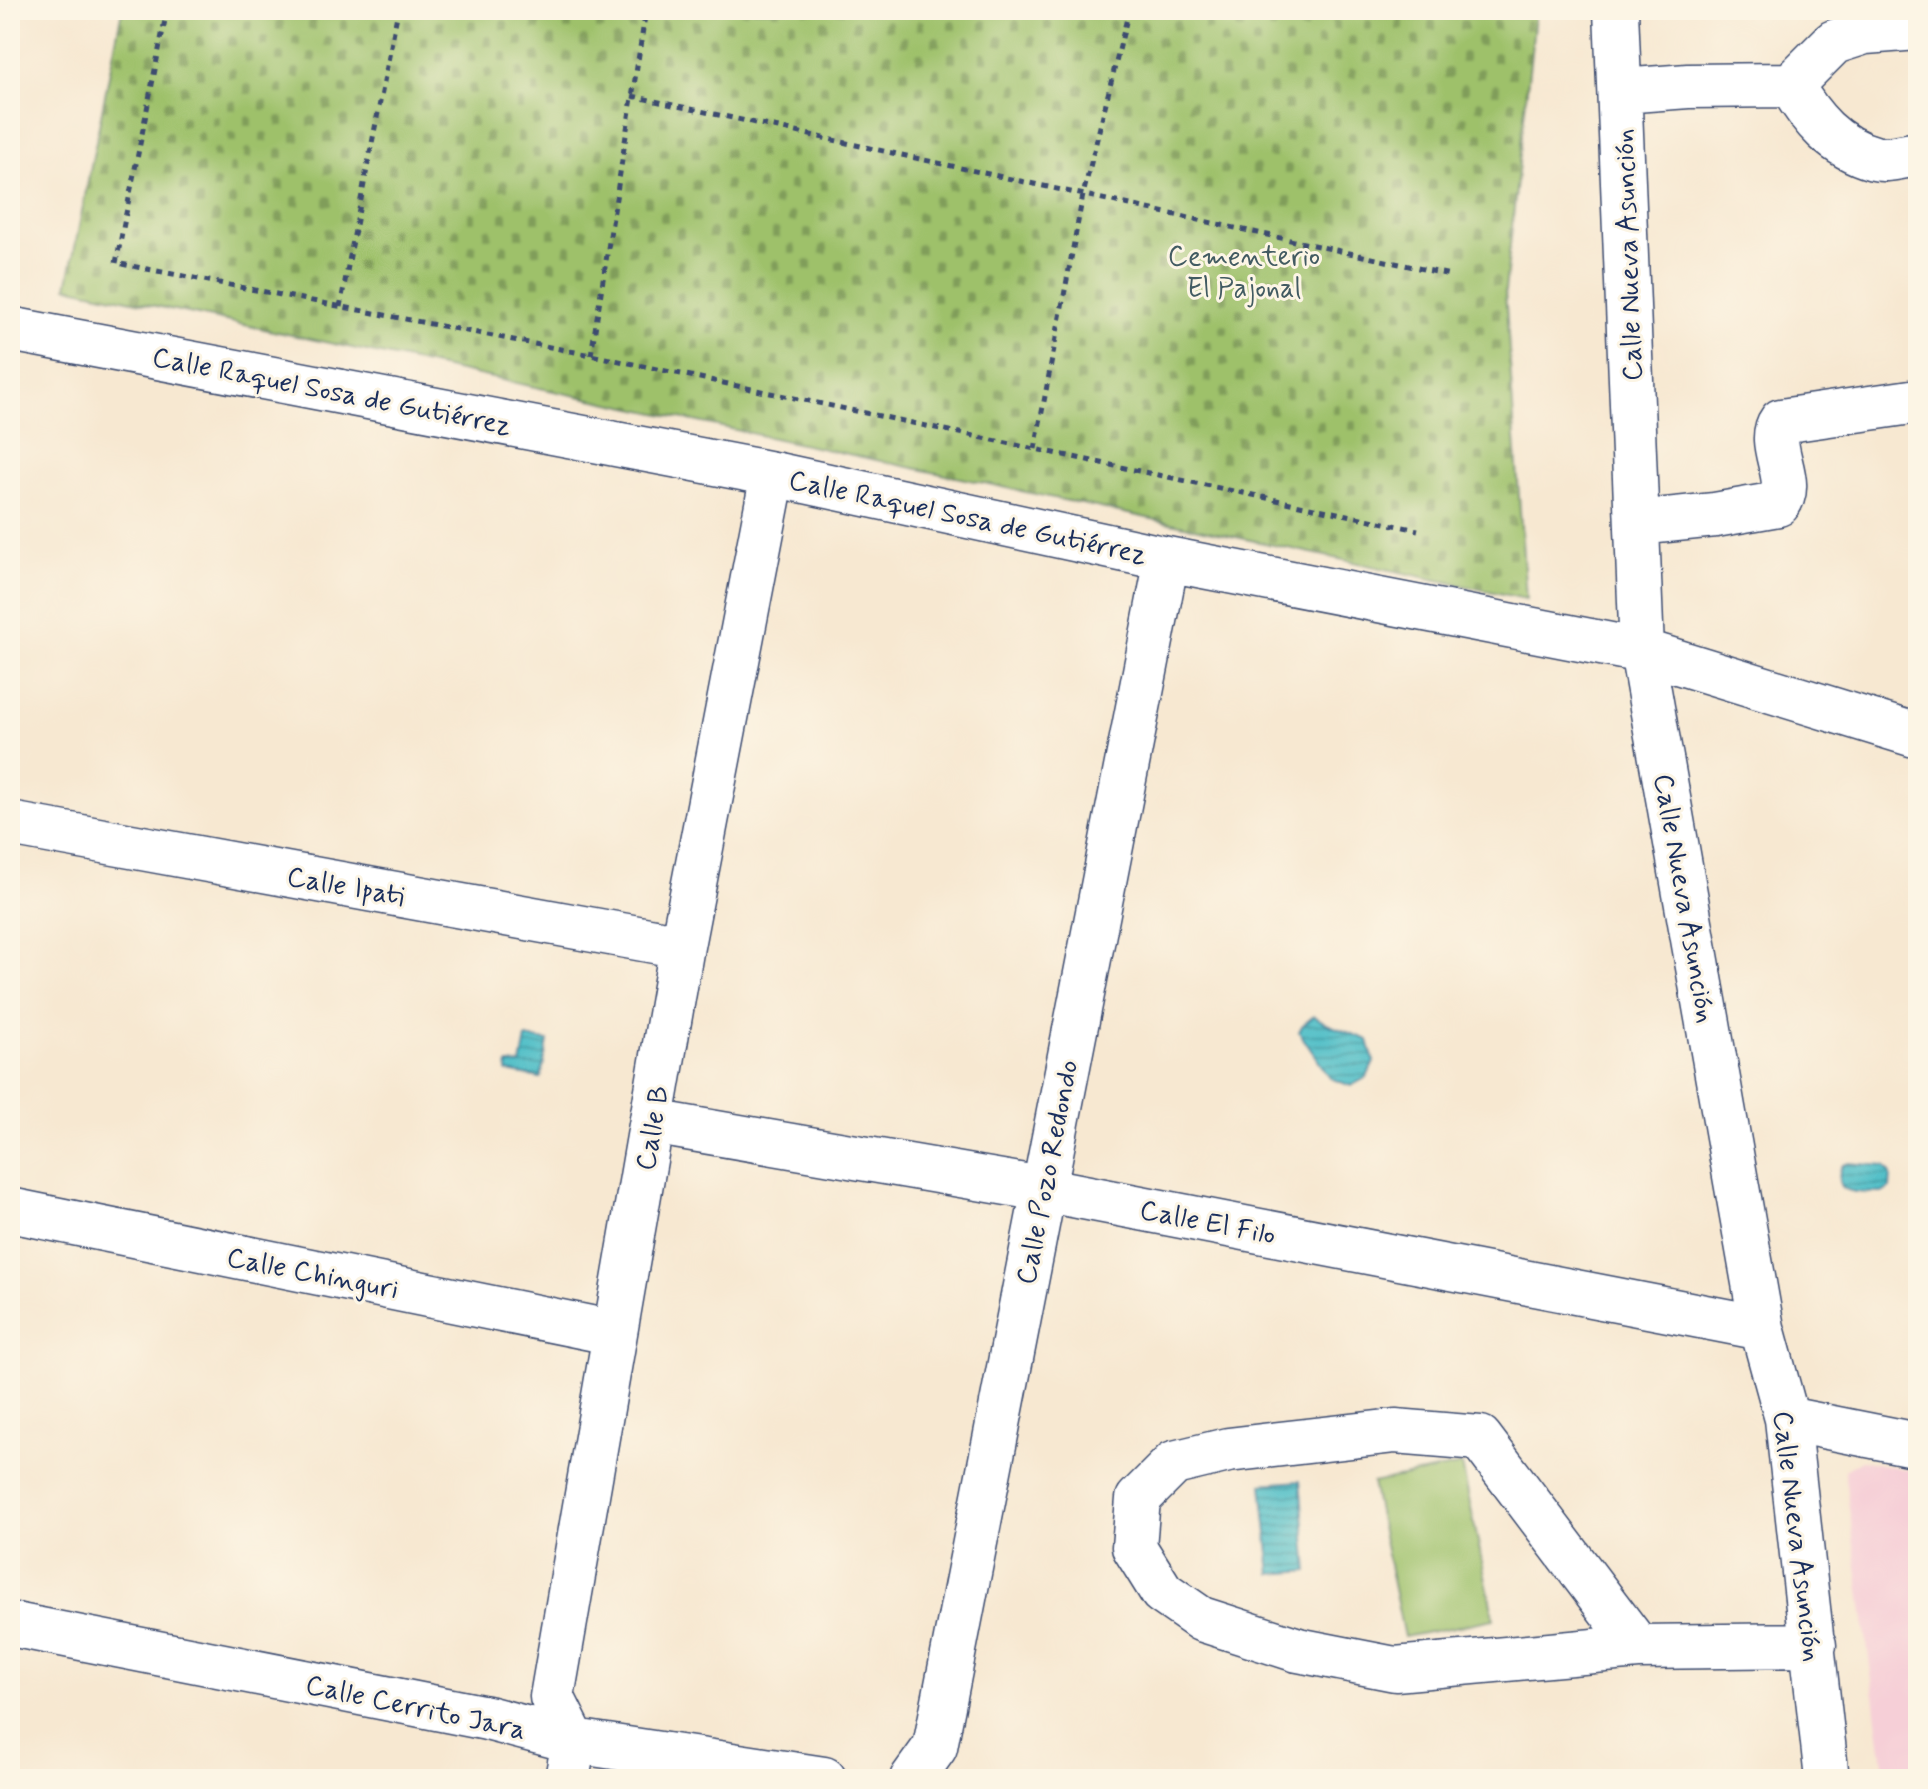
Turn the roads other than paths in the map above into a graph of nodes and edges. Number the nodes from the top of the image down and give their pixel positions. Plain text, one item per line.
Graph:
1 (1616, 10) edge
2 (1918, 28) edge
3 (1791, 85) junction
4 (1621, 91) junction
5 (1918, 154) edge
6 (10, 329) edge
7 (1918, 401) edge
8 (773, 474) junction
9 (1637, 523) junction
10 (1167, 559) junction
11 (1642, 651) junction
12 (1918, 736) edge
13 (10, 824) edge
14 (682, 946) junction
15 (652, 1122) junction
16 (1042, 1189) junction
17 (10, 1210) edge
18 (1762, 1328) junction
19 (615, 1333) junction
20 (1787, 1419) junction
21 (1918, 1445) edge
22 (10, 1624) edge
23 (1814, 1645) junction
24 (1638, 1647) junction
25 (570, 1760) edge
26 (824, 1779) edge
27 (912, 1779) edge
28 (1827, 1779) edge

1 - 4 street, Calle Nueva Asunción
2 - 3 street
3 - 4 street
3 - 5 street
4 - 9 street, Calle Nueva Asunción
6 - 8 street, Calle Raquel Sosa de Gutiérrez
7 - 9 street
8 - 10 street, Calle Raquel Sosa de Gutiérrez
8 - 14 street, Calle B
9 - 11 street, Calle Nueva Asunción
10 - 11 street, Calle Raquel Sosa de Gutiérrez
10 - 16 street, Calle Pozo Redondo
11 - 12 street, Calle Raquel Sosa de Gutiérrez
11 - 18 street, Calle Nueva Asunción
13 - 14 street, Calle Ipati
14 - 15 street, Calle B
15 - 16 street, Calle El Filo
15 - 19 street, Calle B
16 - 18 street, Calle El Filo
16 - 27 street, Calle Pozo Redondo
17 - 19 street, Calle Chinguri
18 - 20 street, Calle Nueva Asunción
19 - 25 street, Calle B
20 - 21 street
20 - 23 street, Calle Nueva Asunción
22 - 25 street, Calle Cerrito Jara
23 - 24 street
23 - 28 street, Calle Nueva Asunción
24 - 24 street
25 - 26 street, Calle Cerrito Jara

